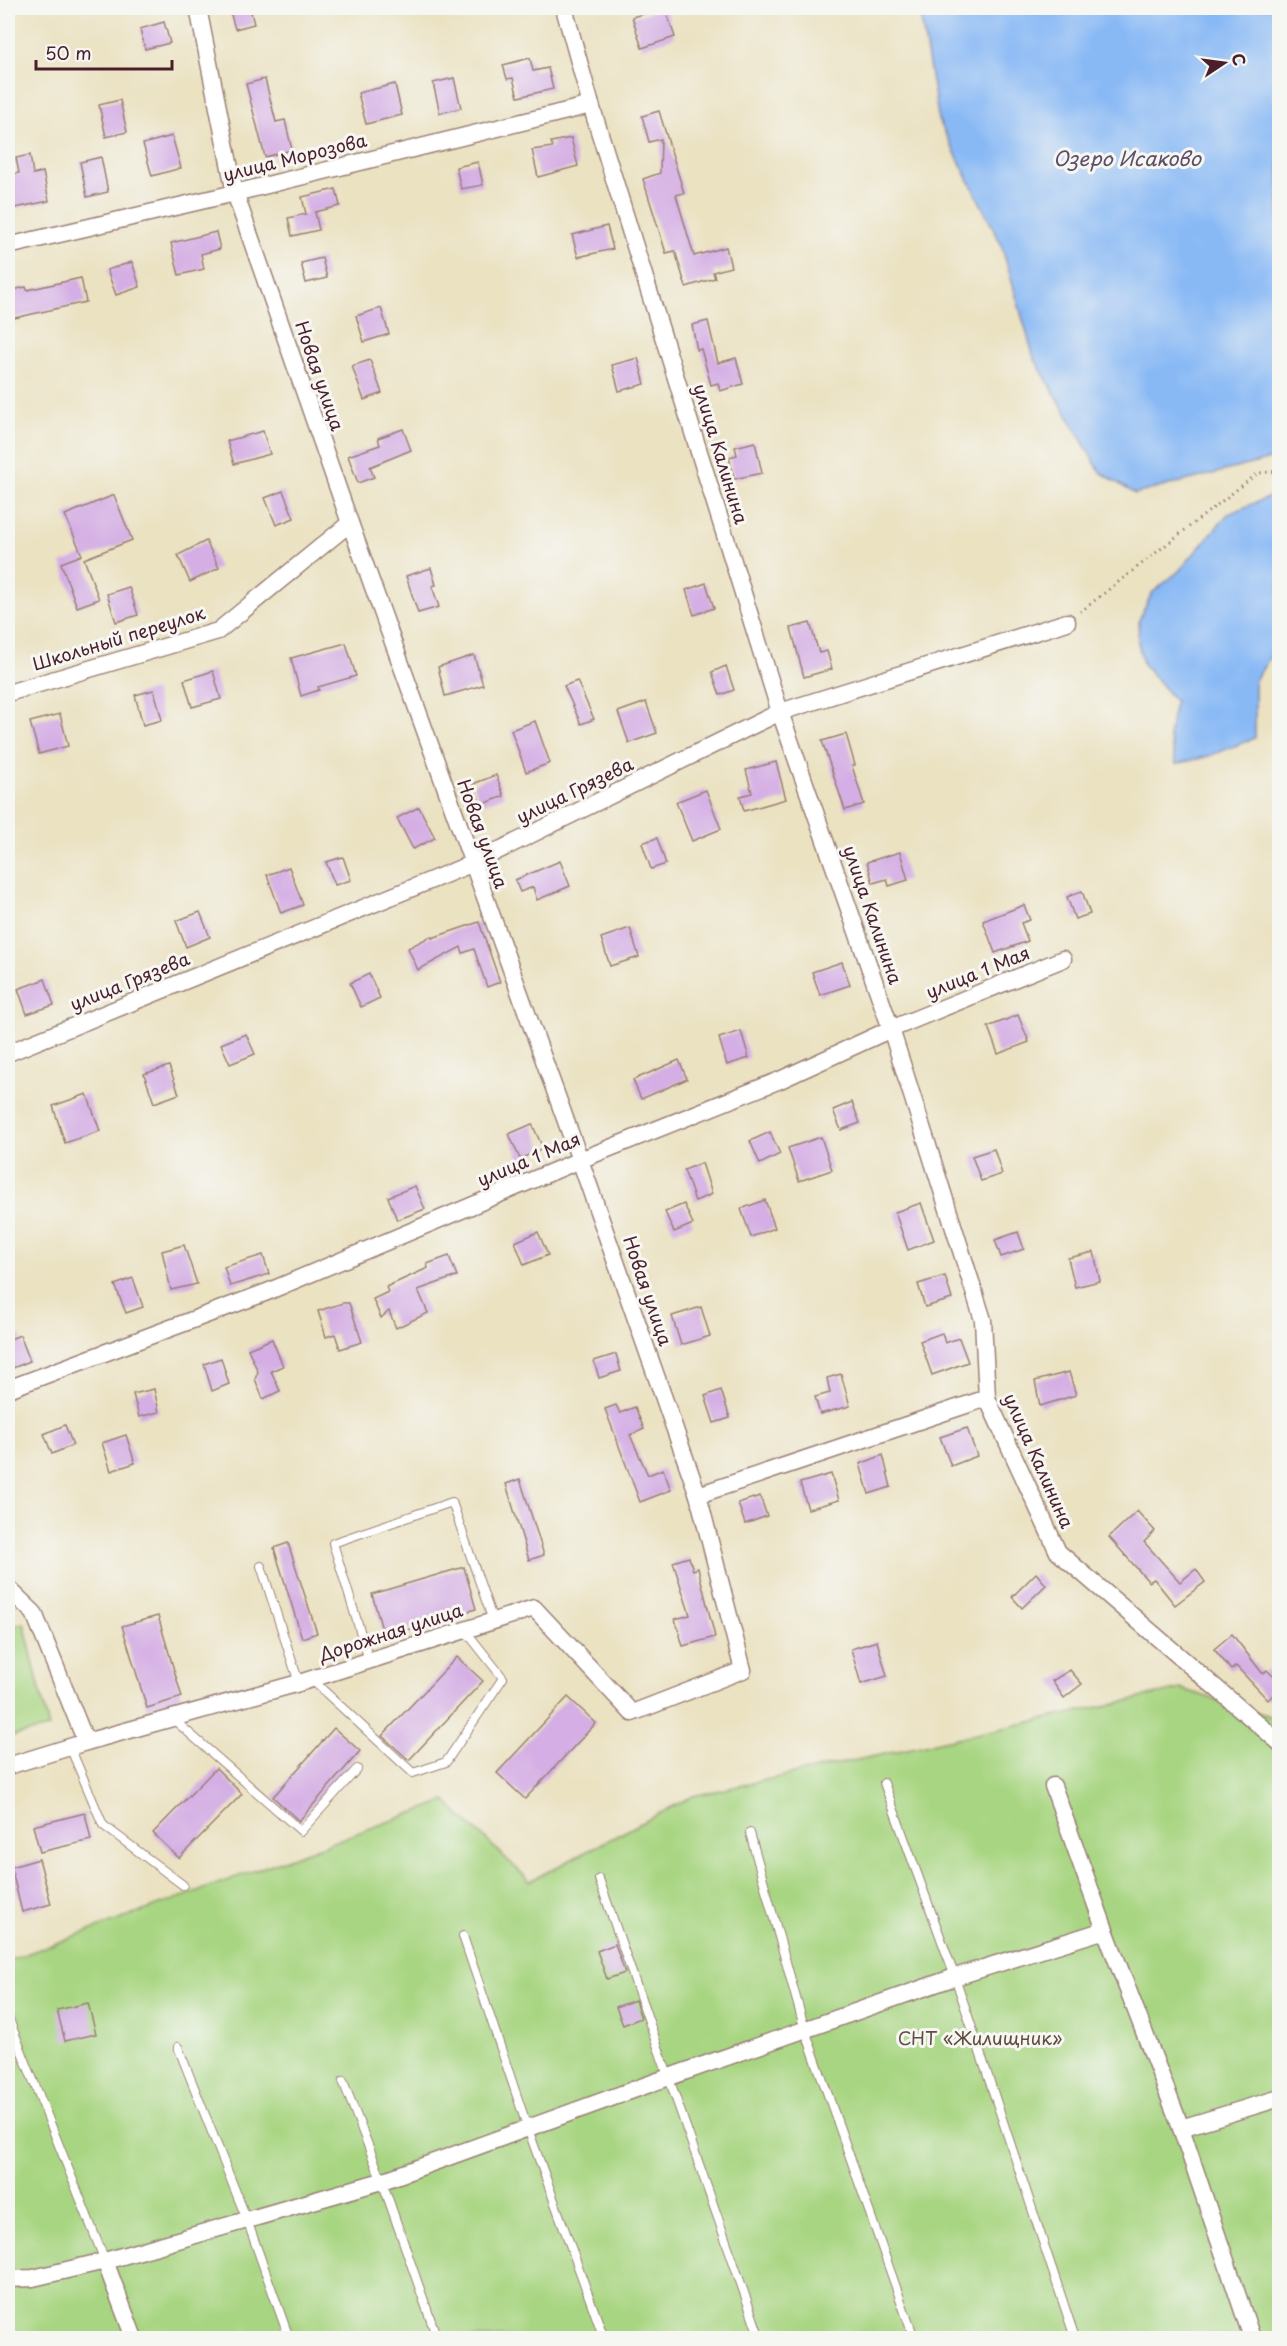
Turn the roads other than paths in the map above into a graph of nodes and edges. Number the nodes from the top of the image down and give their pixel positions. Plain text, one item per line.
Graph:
1 (198, 8) edge
2 (564, 8) edge
3 (591, 105) junction
4 (235, 193) junction
5 (8, 246) edge
6 (350, 523) junction
7 (1066, 622) road end
8 (8, 693) edge
9 (780, 712) junction
10 (471, 864) junction
11 (1062, 959) dead end
12 (891, 1029) junction
13 (8, 1053) edge
14 (580, 1160) junction
15 (8, 1389) edge
16 (987, 1398) junction
17 (698, 1495) junction
18 (261, 1566) dead end
19 (8, 1588) edge
20 (493, 1621) junction
21 (465, 1630) junction
22 (369, 1660) junction
23 (743, 1670) joint
24 (305, 1681) junction
25 (171, 1718) junction
26 (1280, 1743) edge
27 (78, 1744) junction
28 (8, 1766) edge
29 (357, 1769) dead end
30 (884, 1783) dead end
31 (1053, 1786) dead end
32 (750, 1833) dead end
33 (599, 1879) dead end
34 (183, 1885) dead end
35 (1105, 1930) junction
36 (463, 1935) dead end
37 (954, 1977) junction
38 (8, 2017) edge
39 (805, 2030) junction
40 (178, 2048) dead end
41 (668, 2077) junction
42 (343, 2080) dead end
43 (1280, 2098) edge
44 (1181, 2128) junction
45 (528, 2129) junction
46 (382, 2181) junction
47 (247, 2220) junction
48 (105, 2261) junction
49 (8, 2279) edge
50 (134, 2338) edge
51 (289, 2338) edge
52 (437, 2338) edge
53 (604, 2338) edge
54 (760, 2338) edge
55 (914, 2338) edge
56 (1075, 2338) edge
57 (1252, 2338) edge

1 - 4 street, Новая улица
2 - 3 street, улица Калинина
3 - 4 street, улица Морозова
3 - 9 street, улица Калинина
4 - 5 street, улица Морозова
4 - 6 street, Новая улица
6 - 8 street, Школьный переулок
6 - 10 street, Новая улица
7 - 9 street, улица Грязева
9 - 10 street, улица Грязева
9 - 12 street, улица Калинина
10 - 13 street, улица Грязева
10 - 14 street, Новая улица
11 - 12 street, улица 1 Мая
12 - 14 street, улица 1 Мая
12 - 16 street, улица Калинина
14 - 15 street, улица 1 Мая
14 - 17 street, Новая улица
16 - 17 street
16 - 26 street, улица Калинина
17 - 23 street, Новая улица
18 - 24 lane
19 - 27 street
20 - 21 street, Дорожная улица
20 - 22 lane
20 - 23 street, Дорожная улица
21 - 22 street, Дорожная улица
21 - 24 lane
22 - 24 street, Дорожная улица
24 - 25 street, Дорожная улица
25 - 27 street, Дорожная улица
25 - 29 lane
27 - 28 street, Дорожная улица
27 - 34 lane
30 - 37 lane
31 - 35 street
32 - 39 lane
33 - 41 lane
35 - 37 street
35 - 44 street
36 - 45 lane
37 - 39 street
37 - 56 lane
38 - 48 lane
39 - 41 street
39 - 55 lane
40 - 47 lane
41 - 45 street
41 - 54 lane
42 - 46 lane
43 - 44 street
44 - 57 street
45 - 46 street
45 - 53 lane
46 - 47 street
46 - 52 lane
47 - 48 street
47 - 51 lane
48 - 49 street
48 - 50 street

